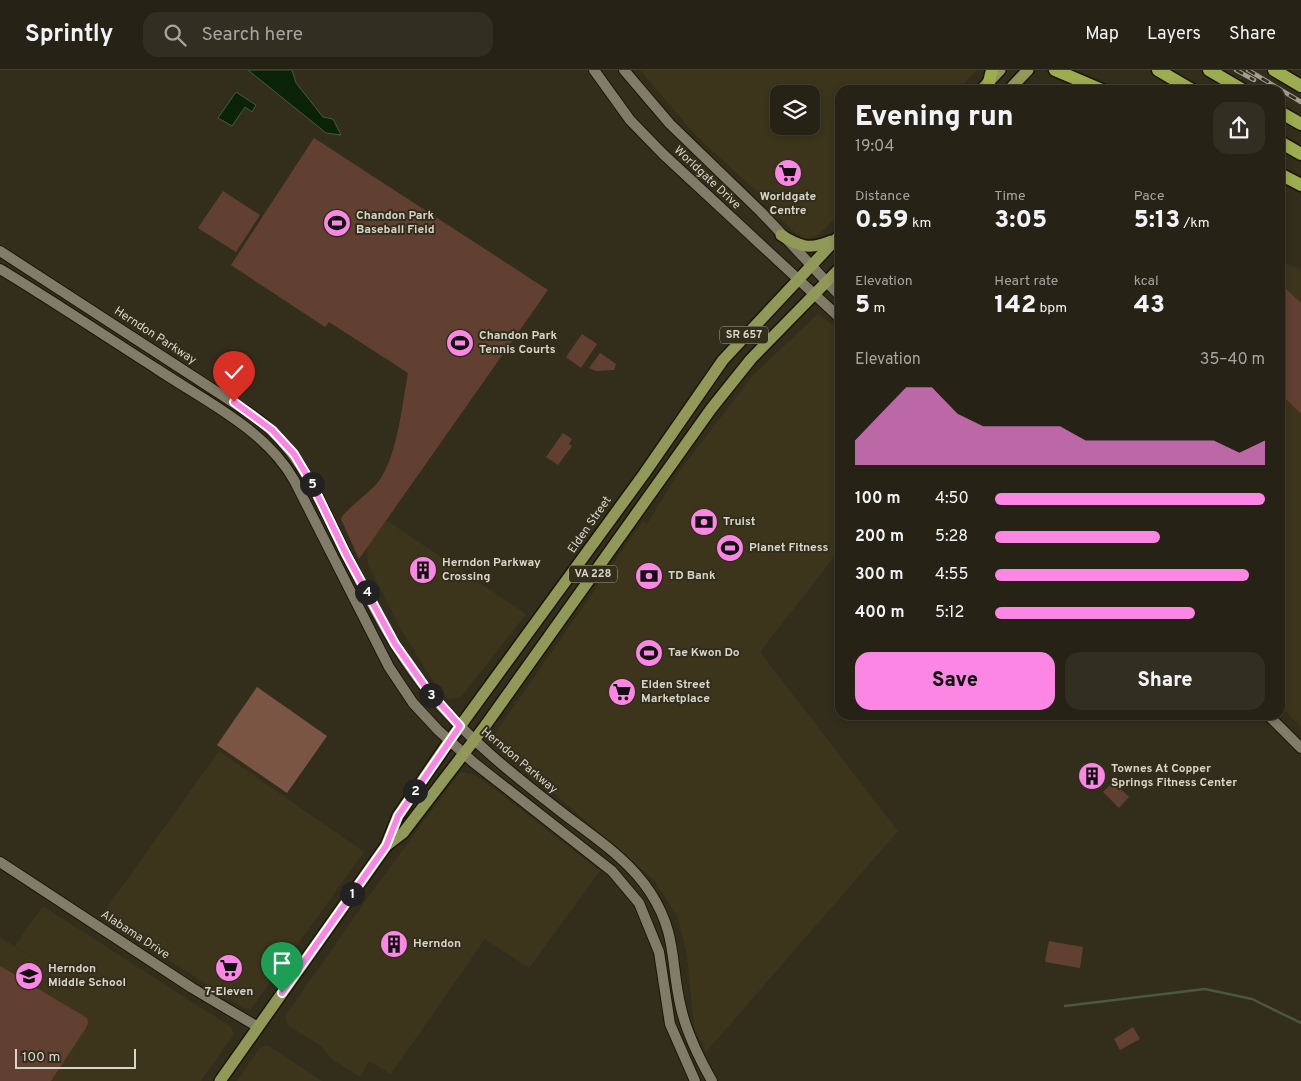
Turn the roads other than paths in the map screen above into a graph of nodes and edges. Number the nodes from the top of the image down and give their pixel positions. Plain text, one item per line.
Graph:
1 (594, 70) edge
2 (624, 70) edge
3 (1000, 70) edge
4 (1028, 70) edge
5 (1055, 70) edge
6 (1158, 70) edge
7 (1209, 70) edge
8 (1274, 70) edge
9 (987, 81) edge
10 (1014, 85) edge
11 (1090, 85) edge
12 (1184, 85) edge
13 (1234, 85) edge
14 (1301, 86) edge
15 (1285, 115) edge
16 (1301, 124) edge
17 (1285, 145) edge
18 (1301, 154) edge
19 (1285, 177) edge
20 (1301, 186) edge
21 (781, 235) junction
22 (835, 239) edge
23 (835, 241) edge
24 (0, 251) edge
25 (811, 266) junction
26 (0, 268) edge
27 (835, 273) edge
28 (797, 280) junction
29 (827, 282) junction
30 (835, 291) edge
31 (814, 294) junction
32 (835, 313) edge
33 (697, 397) joint
34 (712, 407) joint
35 (1273, 720) edge
36 (460, 726) junction
37 (450, 740) junction
38 (473, 740) junction
39 (1301, 748) edge
40 (463, 753) junction
41 (386, 846) junction
42 (0, 862) edge
43 (258, 1027) junction
44 (220, 1081) edge
45 (695, 1081) edge
46 (712, 1081) edge

1 - 28 main road, Worldgate Drive
2 - 21 main road, Worldgate Drive
3 - 9 main road
4 - 10 main road
5 - 11 highway
6 - 12 highway
7 - 13 highway
8 - 14 highway
15 - 16 highway
17 - 18 highway
19 - 20 highway
21 - 22 main road
21 - 25 main road, Worldgate Drive
23 - 25 main road, SR 657
24 - 36 main road, Herndon Parkway
25 - 28 main road, SR 657
25 - 29 main road, Worldgate Drive
26 - 37 main road
27 - 29 main road, SR 657
28 - 31 main road, Worldgate Drive
28 - 33 main road, Elden Street / SR 657
29 - 30 main road, Worldgate Drive
29 - 31 main road, SR 657
31 - 32 main road, Worldgate Drive
31 - 34 main road, Elden Street / SR 657
33 - 36 main road, Elden Street / VA 228
34 - 38 main road, Elden Street / VA 228
35 - 39 main road
36 - 37 main road, Elden Street / VA 228
36 - 38 main road, Herndon Parkway
37 - 40 main road
37 - 41 main road, Elden Street
38 - 40 main road, Elden Street
38 - 46 main road, Herndon Parkway
40 - 41 main road, Elden Street
40 - 45 main road
41 - 43 main road, Elden Street
42 - 43 main road, Alabama Drive
43 - 44 main road, Elden Street

